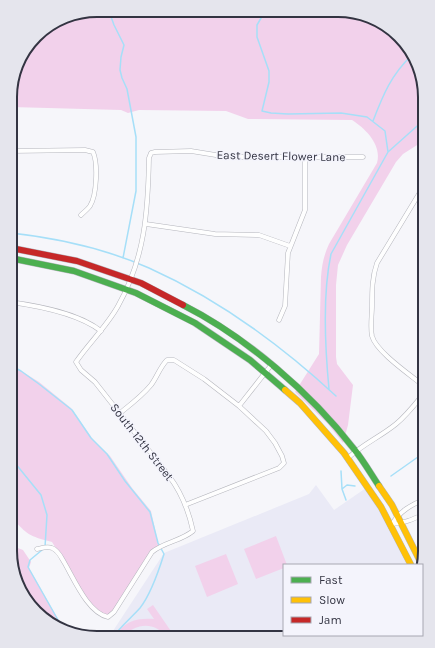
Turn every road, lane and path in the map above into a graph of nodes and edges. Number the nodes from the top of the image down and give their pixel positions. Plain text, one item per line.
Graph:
1 (17, 150) edge
2 (305, 157) junction
3 (363, 157) dead end
4 (418, 196) edge
5 (81, 215) dead end
6 (146, 224) junction
7 (290, 246) junction
8 (17, 249) edge
9 (31, 251) junction
10 (17, 259) edge
11 (28, 261) junction
12 (131, 280) junction
13 (126, 289) junction
14 (17, 303) edge
15 (279, 320) dead end
16 (101, 331) junction
17 (272, 364) junction
18 (266, 372) junction
19 (418, 381) edge
20 (418, 401) edge
21 (239, 406) junction
22 (120, 413) junction
23 (356, 450) junction
24 (348, 458) junction
25 (418, 502) edge
26 (185, 505) junction
27 (398, 515) junction
28 (418, 517) edge
29 (402, 523) junction
30 (392, 524) junction
31 (37, 549) dead end
32 (418, 556) edge
33 (411, 564) edge

1 - 5 street
2 - 3 street, East Desert Flower Lane
2 - 6 street, East Desert Flower Lane
2 - 7 street
4 - 19 street
6 - 7 street
6 - 12 street
7 - 15 street
8 - 9 street
9 - 11 street
9 - 12 street
10 - 11 street
11 - 13 street
12 - 13 street
12 - 17 street
13 - 16 street
13 - 18 street
14 - 16 street
16 - 22 street, South 12th Street
17 - 18 street
17 - 23 street
18 - 21 street
18 - 24 street
20 - 23 street
21 - 22 street
21 - 26 street
22 - 26 street, South 12th Street
23 - 24 street
23 - 27 street
24 - 30 street
25 - 27 street
26 - 31 street, South 12th Street
27 - 29 street
27 - 30 street
28 - 29 street
29 - 30 street
29 - 32 street
30 - 33 street

